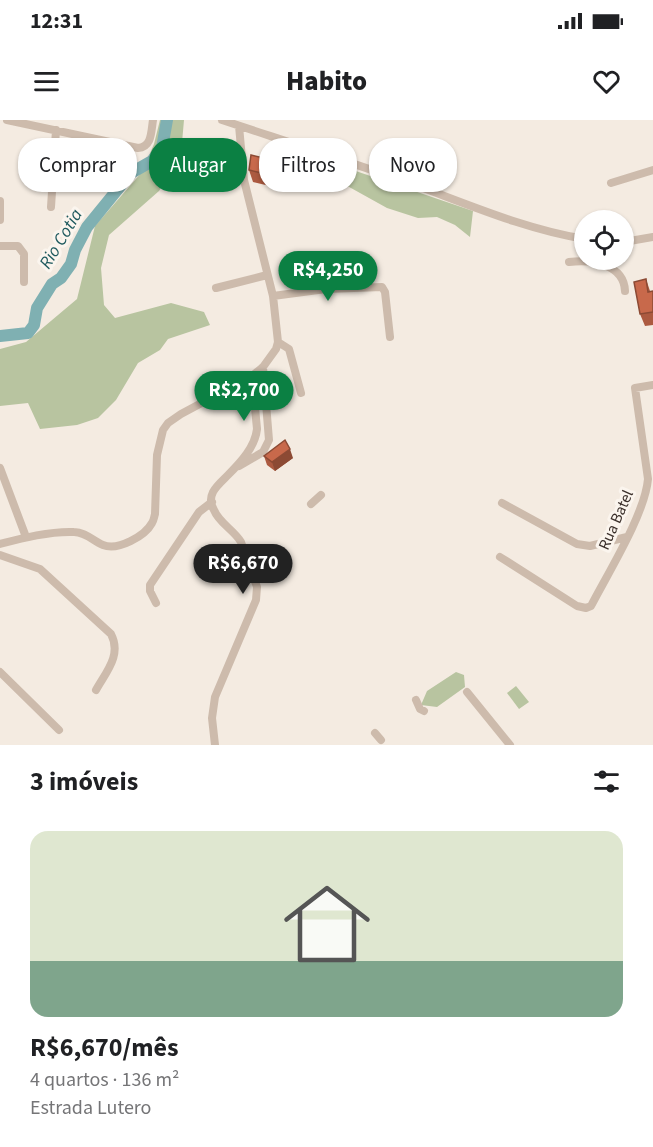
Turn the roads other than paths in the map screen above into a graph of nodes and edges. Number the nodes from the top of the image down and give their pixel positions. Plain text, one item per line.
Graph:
1 (7, 120) edge
2 (153, 120) edge
3 (222, 120) edge
4 (238, 126) junction
5 (56, 130) junction
6 (653, 170) edge
7 (611, 183) dead end
8 (0, 201) edge
9 (51, 207) dead end
10 (0, 220) edge
11 (574, 236) edge
12 (653, 237) edge
13 (634, 240) edge
14 (0, 246) edge
15 (569, 262) dead end
16 (267, 275) junction
17 (24, 282) dead end
18 (216, 288) dead end
19 (625, 291) dead end
20 (273, 296) junction
21 (390, 337) dead end
22 (278, 342) junction
23 (263, 368) junction
24 (252, 376) junction
25 (653, 385) edge
26 (302, 393) dead end
27 (255, 440) junction
28 (263, 452) junction
29 (0, 468) edge
30 (236, 468) junction
31 (321, 495) dead end
32 (212, 502) junction
33 (502, 503) dead end
34 (311, 504) dead end
35 (26, 537) junction
36 (627, 537) junction
37 (0, 544) edge
38 (0, 555) edge
39 (500, 557) dead end
40 (156, 603) dead end
41 (0, 672) edge
42 (96, 690) dead end
43 (467, 692) dead end
44 (416, 700) dead end
45 (424, 711) dead end
46 (58, 730) dead end
47 (215, 745) edge
48 (510, 745) edge

1 - 5 street
2 - 5 street
3 - 4 street
4 - 11 street
4 - 16 street
5 - 9 street
6 - 7 street
8 - 10 street
12 - 13 street
14 - 17 street
15 - 19 street
16 - 18 street
16 - 20 street
20 - 21 street
20 - 22 street
22 - 23 street
22 - 26 street
23 - 24 street
23 - 28 street
24 - 27 street
24 - 35 street
25 - 36 street, Rua Batel
27 - 28 street
27 - 30 street
28 - 30 street
29 - 35 street
30 - 32 street
31 - 34 street
32 - 40 street
32 - 47 street
33 - 36 street
35 - 37 street
36 - 39 street, Rua Batel
38 - 42 street
41 - 46 street
43 - 48 street
44 - 45 street

